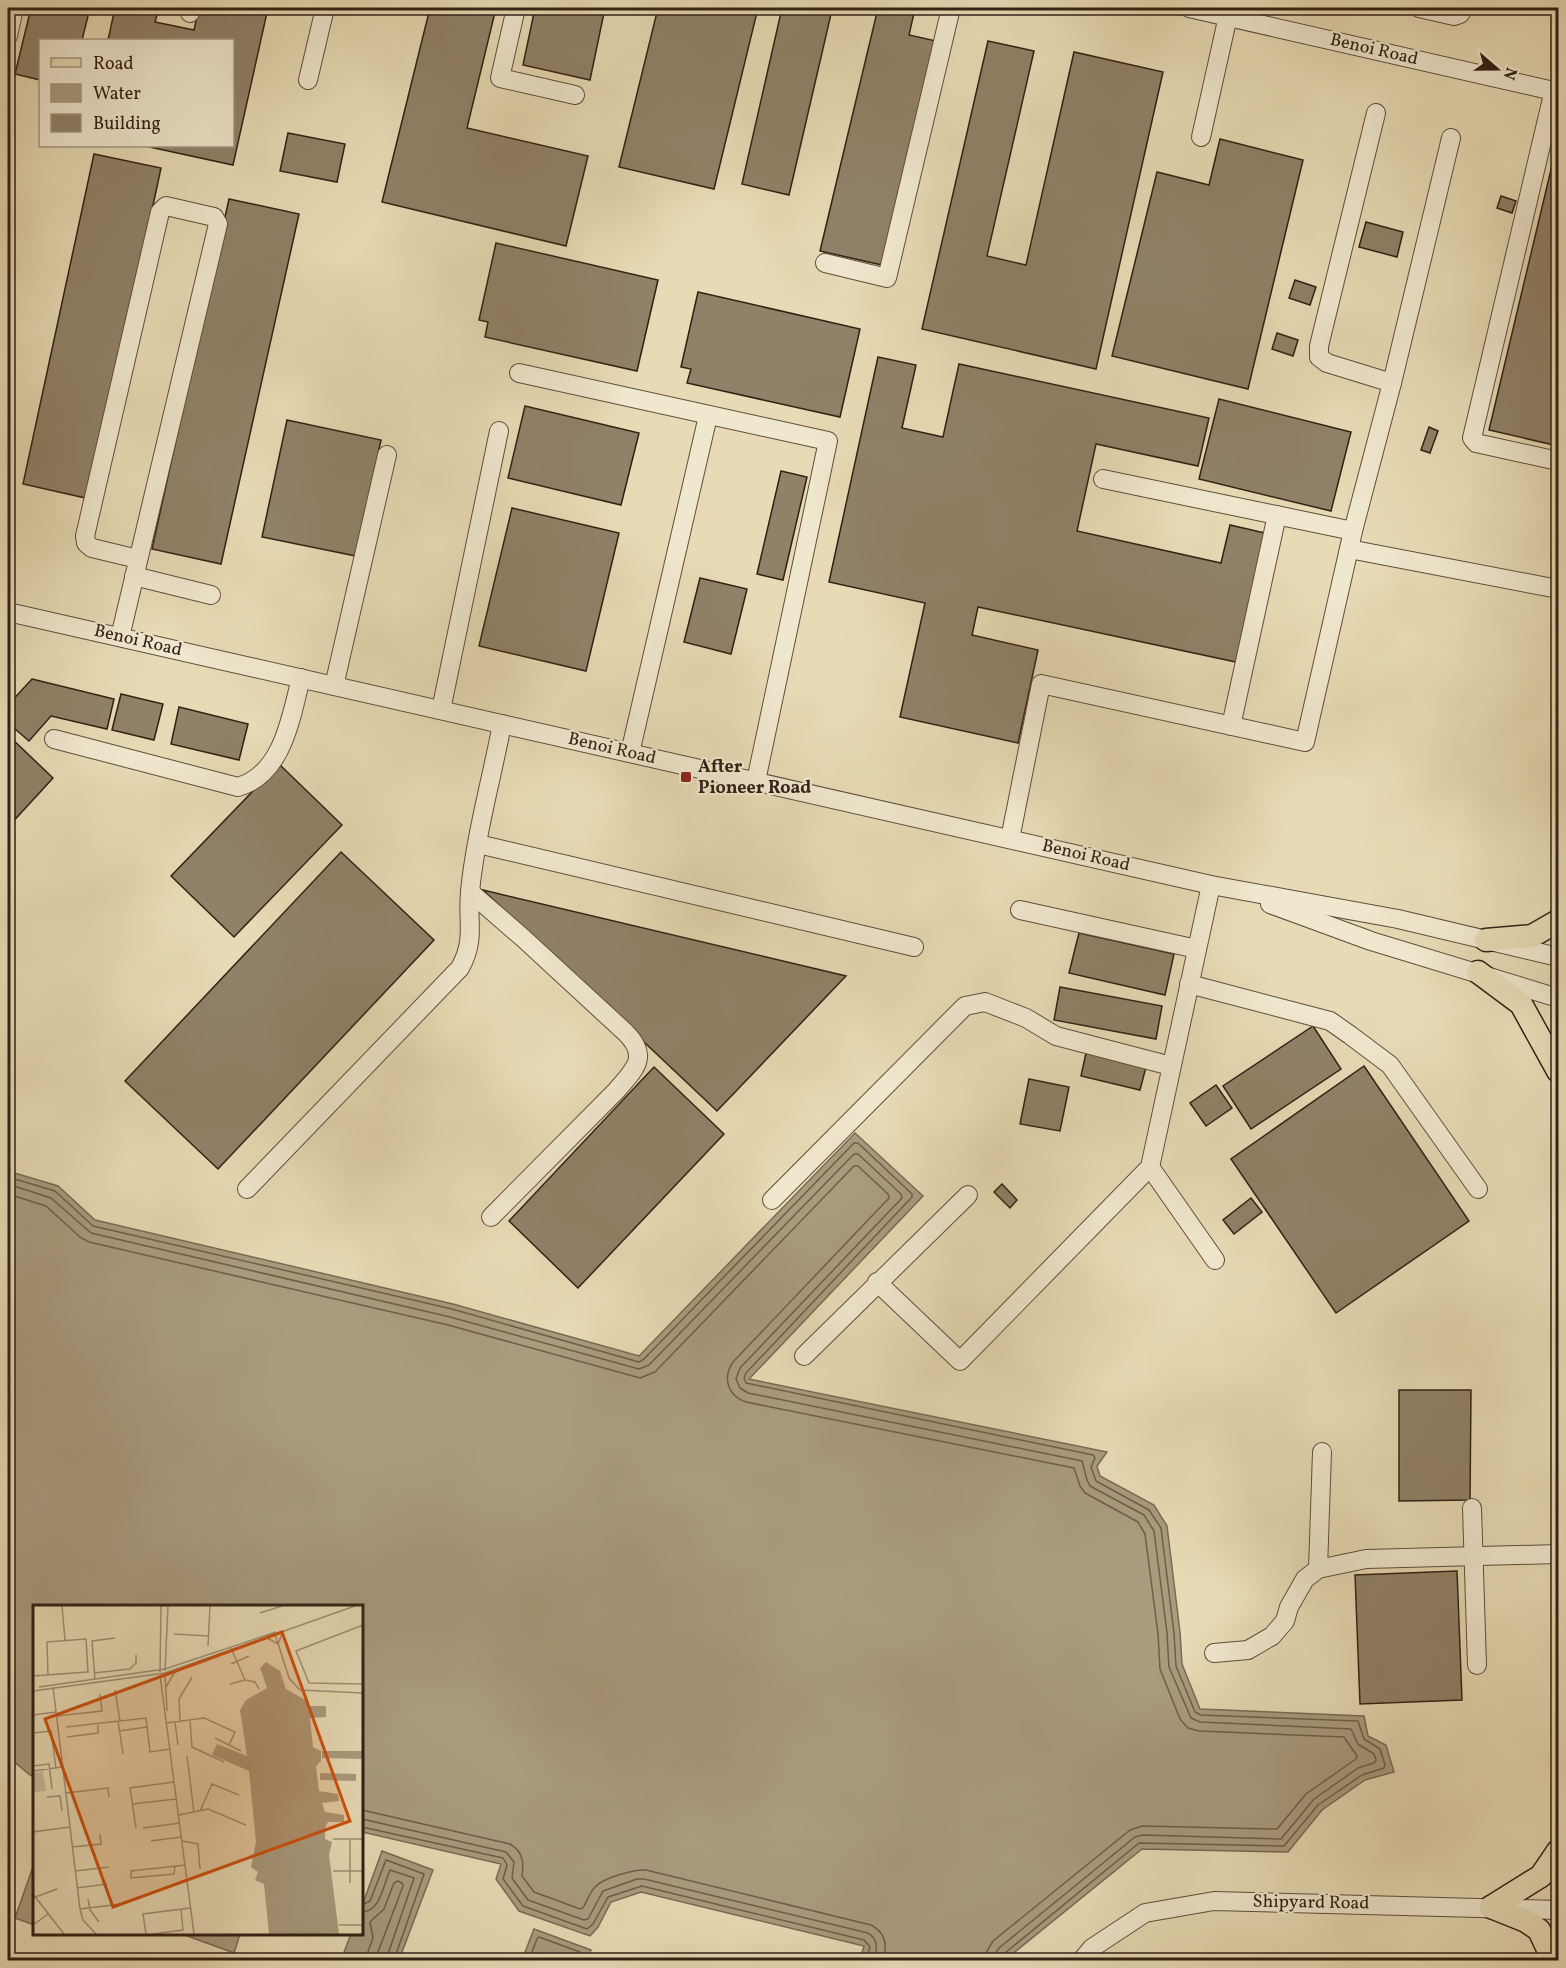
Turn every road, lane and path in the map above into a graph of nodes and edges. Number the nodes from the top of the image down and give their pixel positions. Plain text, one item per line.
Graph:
1 (14, 8) edge
2 (325, 8) edge
3 (516, 8) edge
4 (951, 8) edge
5 (1189, 8) edge
6 (1419, 8) edge
7 (1464, 8) edge
8 (1228, 16) junction
9 (8, 36) edge
10 (308, 80) dead end
11 (1556, 91) edge
12 (575, 95) dead end
13 (1376, 113) dead end
14 (1201, 137) dead end
15 (1451, 138) dead end
16 (825, 263) dead end
17 (519, 373) dead end
18 (1392, 383) junction
19 (708, 416) junction
20 (499, 431) dead end
21 (387, 455) dead end
22 (1558, 461) edge
23 (1103, 479) dead end
24 (1276, 515) junction
25 (1353, 531) junction
26 (1348, 549) junction
27 (136, 568) junction
28 (1558, 589) edge
29 (211, 595) dead end
30 (8, 612) edge
31 (120, 637) junction
32 (301, 678) junction
33 (334, 686) junction
34 (441, 710) junction
35 (502, 724) junction
36 (1231, 726) junction
37 (54, 739) dead end
38 (630, 753) junction
39 (756, 782) junction
40 (1010, 839) junction
41 (478, 844) junction
42 (1214, 885) junction
43 (470, 892) junction
44 (1020, 910) dead end
45 (1558, 921) edge
46 (1486, 940) junction
47 (914, 947) dead end
48 (1197, 949) junction
49 (1558, 957) edge
50 (1478, 972) junction
51 (1189, 984) junction
52 (1558, 998) edge
53 (1171, 1066) junction
54 (1558, 1071) edge
55 (1150, 1167) junction
56 (247, 1189) dead end
57 (1478, 1189) dead end
58 (968, 1195) dead end
59 (772, 1200) dead end
60 (491, 1217) dead end
61 (1215, 1260) dead end
62 (878, 1282) junction
63 (804, 1356) dead end
64 (1322, 1452) dead end
65 (1472, 1508) dead end
66 (1558, 1554) edge
67 (1474, 1556) junction
68 (1318, 1569) junction
69 (1214, 1653) dead end
70 (1476, 1665) dead end
71 (1558, 1851) edge
72 (1491, 1907) junction
73 (1558, 1910) edge
74 (1082, 1960) edge
75 (1553, 1960) edge

1 - 9 street
2 - 10 street
3 - 12 street
4 - 16 street
5 - 8 street, Benoi Road
6 - 7 street
8 - 11 street, Benoi Road
8 - 14 street
11 - 22 street
13 - 18 street
15 - 18 street
17 - 19 street
18 - 25 street
19 - 38 street
19 - 39 street
20 - 34 street
21 - 33 street
23 - 24 street
24 - 25 street
24 - 36 street
25 - 26 street
26 - 28 street
26 - 36 street
27 - 27 street
27 - 29 street
27 - 31 street
30 - 31 street, Benoi Road
31 - 32 street, Benoi Road
32 - 33 street, Benoi Road
32 - 37 street
33 - 34 street, Benoi Road
34 - 35 street, Benoi Road
35 - 38 street, Benoi Road
35 - 41 street
36 - 40 street
38 - 39 street, Benoi Road
39 - 40 street, Benoi Road
40 - 42 street, Benoi Road
41 - 43 street
41 - 47 street
42 - 46 street, Benoi Road
42 - 48 street
42 - 50 street, Benoi Road
43 - 56 street
43 - 60 street
44 - 48 street
45 - 46 main road
46 - 49 street, Benoi Road
48 - 51 street
50 - 52 street, Benoi Road
50 - 54 main road
51 - 53 street
51 - 57 street
53 - 55 street
53 - 59 street
55 - 61 street
55 - 62 street
58 - 62 street
62 - 63 street
64 - 68 street
65 - 67 street
66 - 67 street
67 - 68 street
67 - 70 street
68 - 69 street
71 - 72 main road
72 - 73 street, Shipyard Road
72 - 74 street, Shipyard Road
72 - 75 main road

